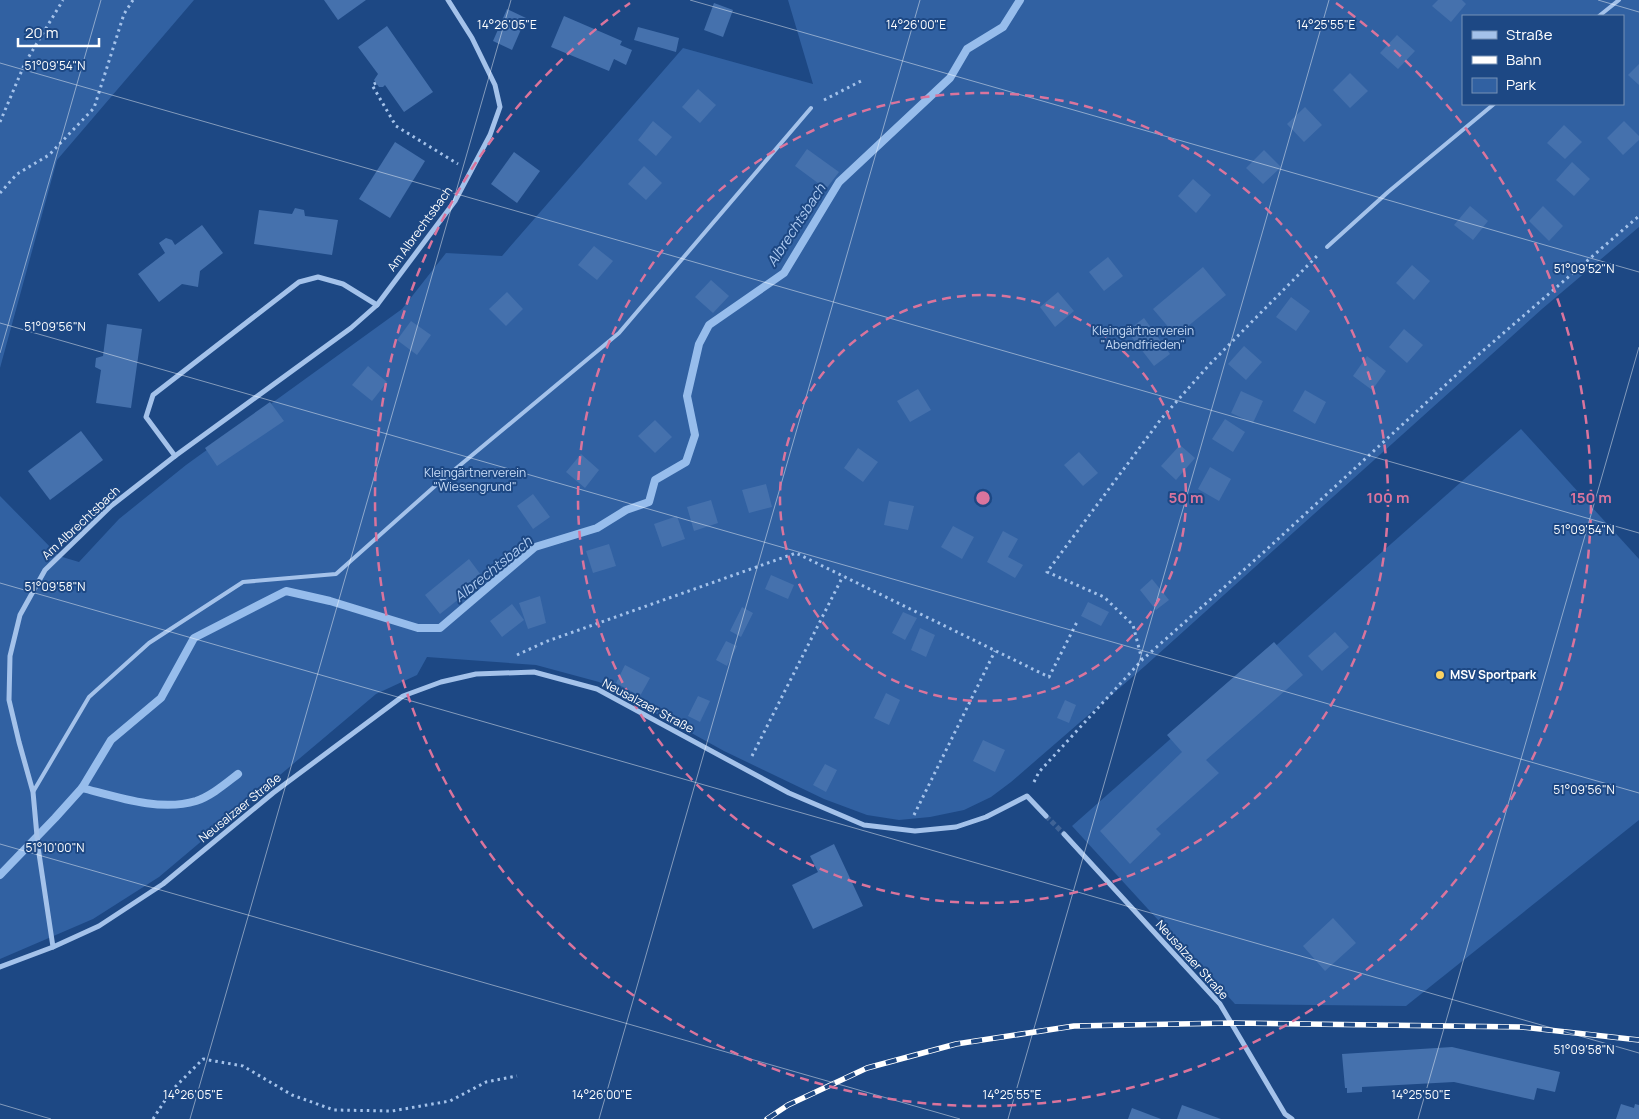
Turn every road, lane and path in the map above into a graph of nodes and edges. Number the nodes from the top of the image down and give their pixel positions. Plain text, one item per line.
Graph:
1 (63, 0) edge
2 (133, 0) edge
3 (448, 0) edge
4 (1619, 0) edge
5 (1600, 15) edge
6 (861, 81) dead end
7 (376, 83) dead end
8 (1493, 105) edge
9 (811, 108) joint
10 (0, 122) edge
11 (470, 174) junction
12 (0, 194) edge
13 (1639, 216) edge
14 (1326, 247) joint
15 (377, 305) junction
16 (175, 456) junction
17 (843, 576) junction
18 (1077, 622) dead end
19 (995, 651) junction
20 (511, 658) dead end
21 (1142, 660) junction
22 (745, 769) junction
23 (33, 792) junction
24 (1027, 796) junction
25 (1046, 816) tunnel mouth
26 (905, 831) junction
27 (1064, 834) tunnel mouth
28 (53, 947) junction
29 (0, 967) edge
30 (516, 1076) dead end
31 (1284, 1116) edge
32 (153, 1119) edge
33 (1292, 1119) edge

1 - 10 path
2 - 12 path
3 - 11 street, Am Albrechtsbach
4 - 5 lane
6 - 9 path
7 - 11 path
8 - 14 lane
9 - 23 lane
11 - 15 street, Am Albrechtsbach
13 - 21 path
14 - 21 path
15 - 16 street, Am Albrechtsbach
15 - 16 street
16 - 23 street, Am Albrechtsbach
17 - 19 path
17 - 20 path
17 - 22 path
18 - 19 path
19 - 26 path
21 - 24 path
22 - 26 street, Neusalzaer Straße
22 - 28 street, Neusalzaer Straße
23 - 28 street, Am Albrechtsbach
24 - 25 street
24 - 26 street, Neusalzaer Straße
27 - 31 street, Neusalzaer Straße
28 - 29 street
30 - 32 path
31 - 33 street, Neusalzaer Straße

